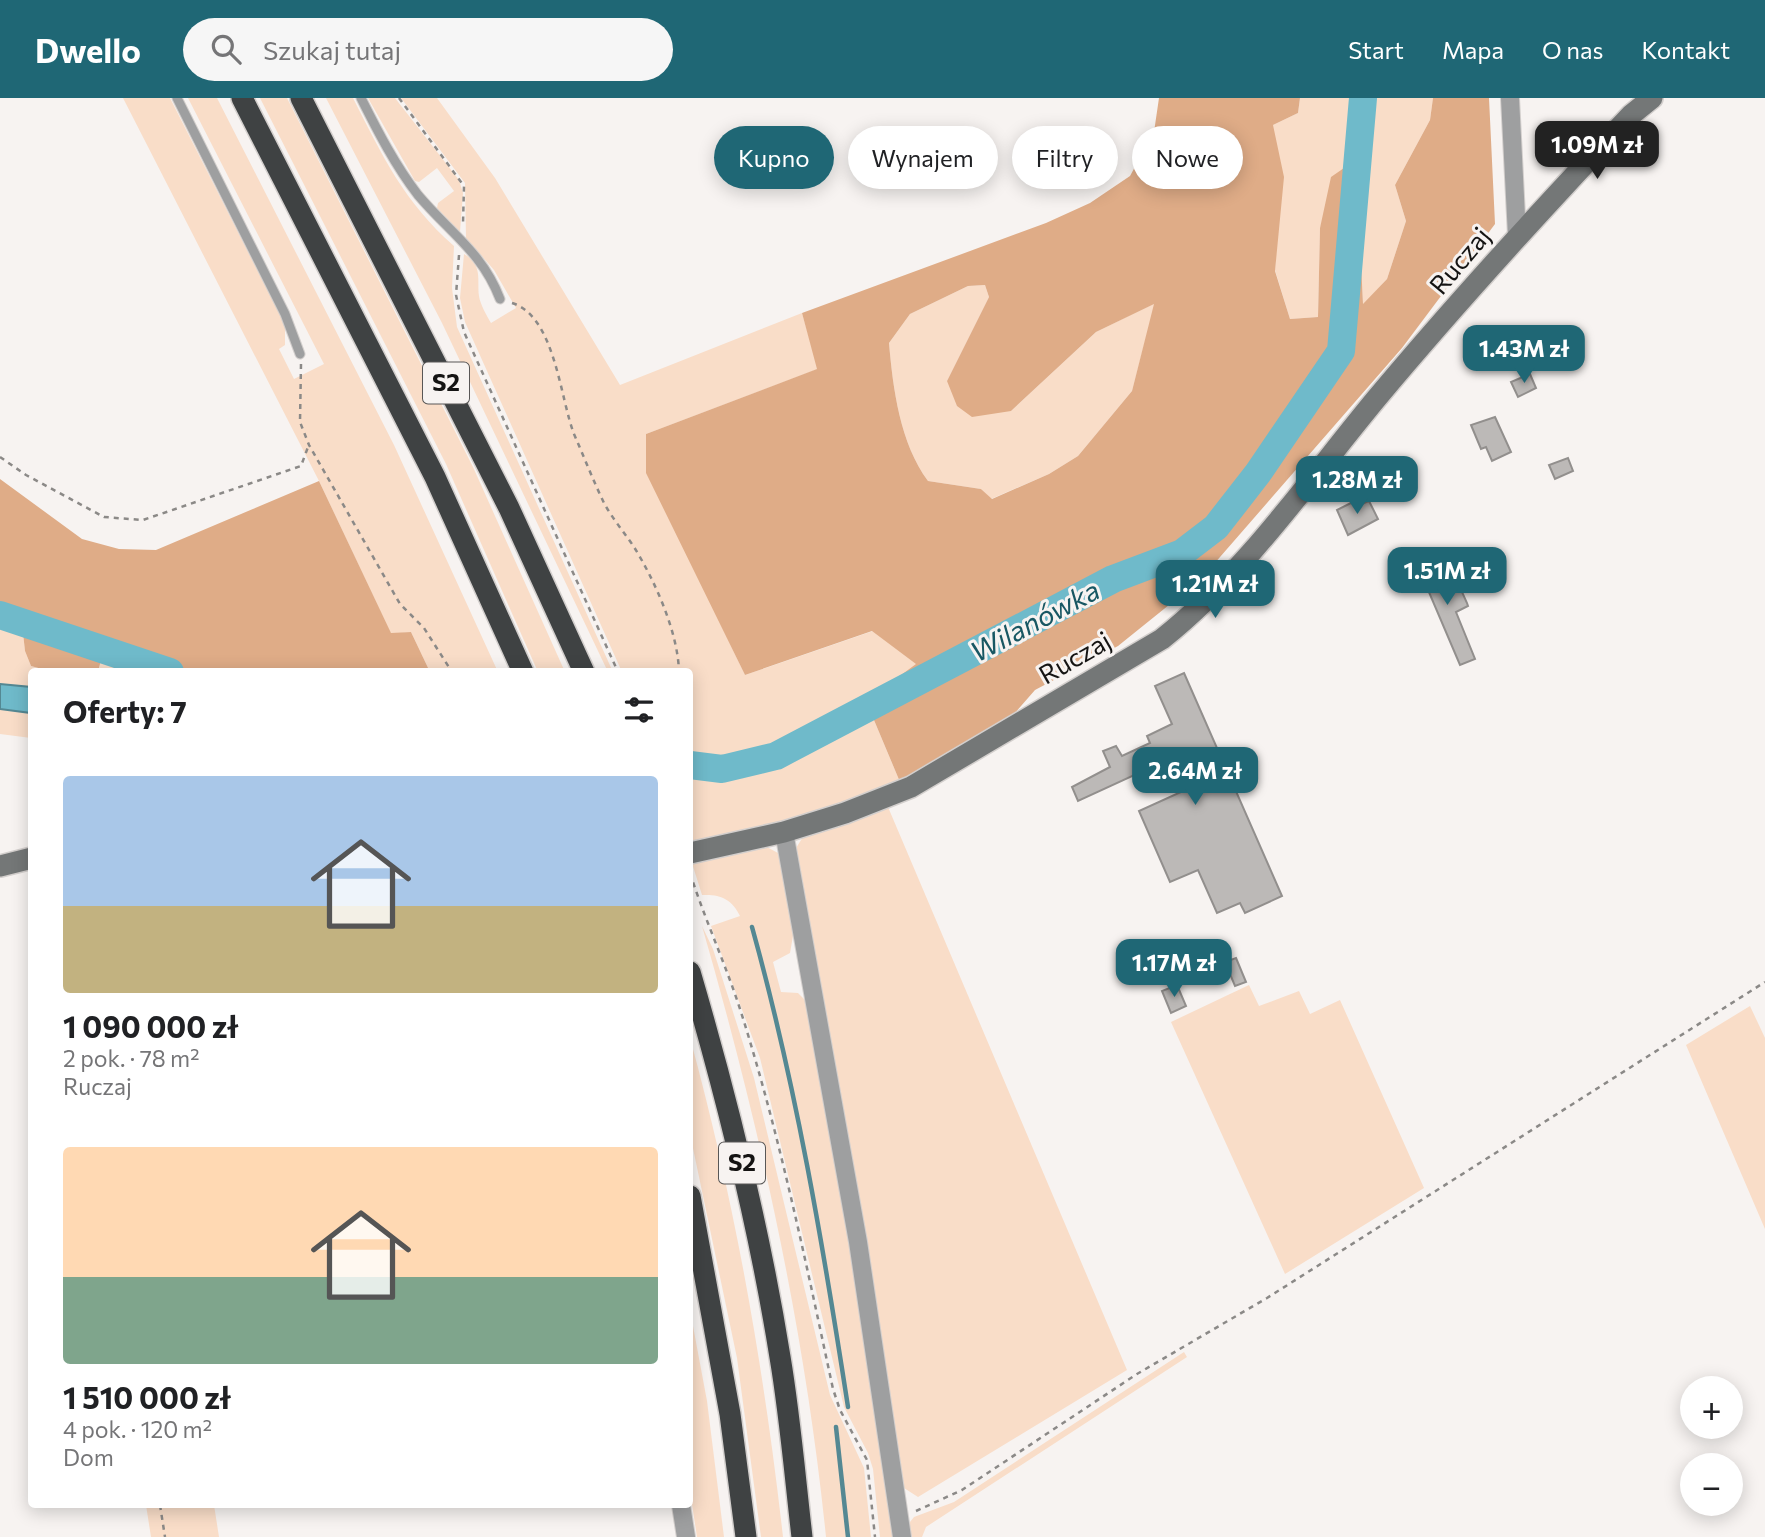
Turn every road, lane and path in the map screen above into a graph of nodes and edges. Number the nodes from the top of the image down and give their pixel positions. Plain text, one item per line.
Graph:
1 (177, 98) edge
2 (242, 98) edge
3 (301, 98) edge
4 (361, 98) edge
5 (399, 98) edge
6 (1510, 98) edge
7 (1652, 98) edge
8 (1517, 236) junction
9 (461, 241) junction
10 (500, 299) joint
11 (300, 354) joint
12 (309, 445) junction
13 (0, 457) edge
14 (449, 668) edge
15 (521, 668) edge
16 (582, 668) edge
17 (616, 668) edge
18 (679, 668) edge
19 (784, 832) junction
20 (693, 852) edge
21 (28, 859) edge
22 (0, 866) edge
23 (693, 884) edge
24 (1765, 982) edge
25 (693, 983) edge
26 (693, 1212) edge
27 (160, 1508) edge
28 (681, 1508) edge
29 (900, 1518) junction
30 (165, 1537) edge
31 (686, 1537) edge
32 (746, 1537) edge
33 (802, 1537) edge
34 (875, 1537) edge
35 (902, 1537) edge

1 - 11 lane
2 - 15 highway, S2
3 - 16 highway, S2
4 - 9 lane
5 - 9 path
6 - 8 street
7 - 8 street, Ruczaj
8 - 19 street, Ruczaj
9 - 10 lane
9 - 17 path
10 - 18 path
11 - 12 path
12 - 13 path
12 - 14 path
19 - 20 street, Ruczaj
19 - 29 street
21 - 22 street
23 - 34 path
24 - 29 path
25 - 33 highway, S2
26 - 32 highway, S2
27 - 30 path
28 - 31 street
29 - 35 street

